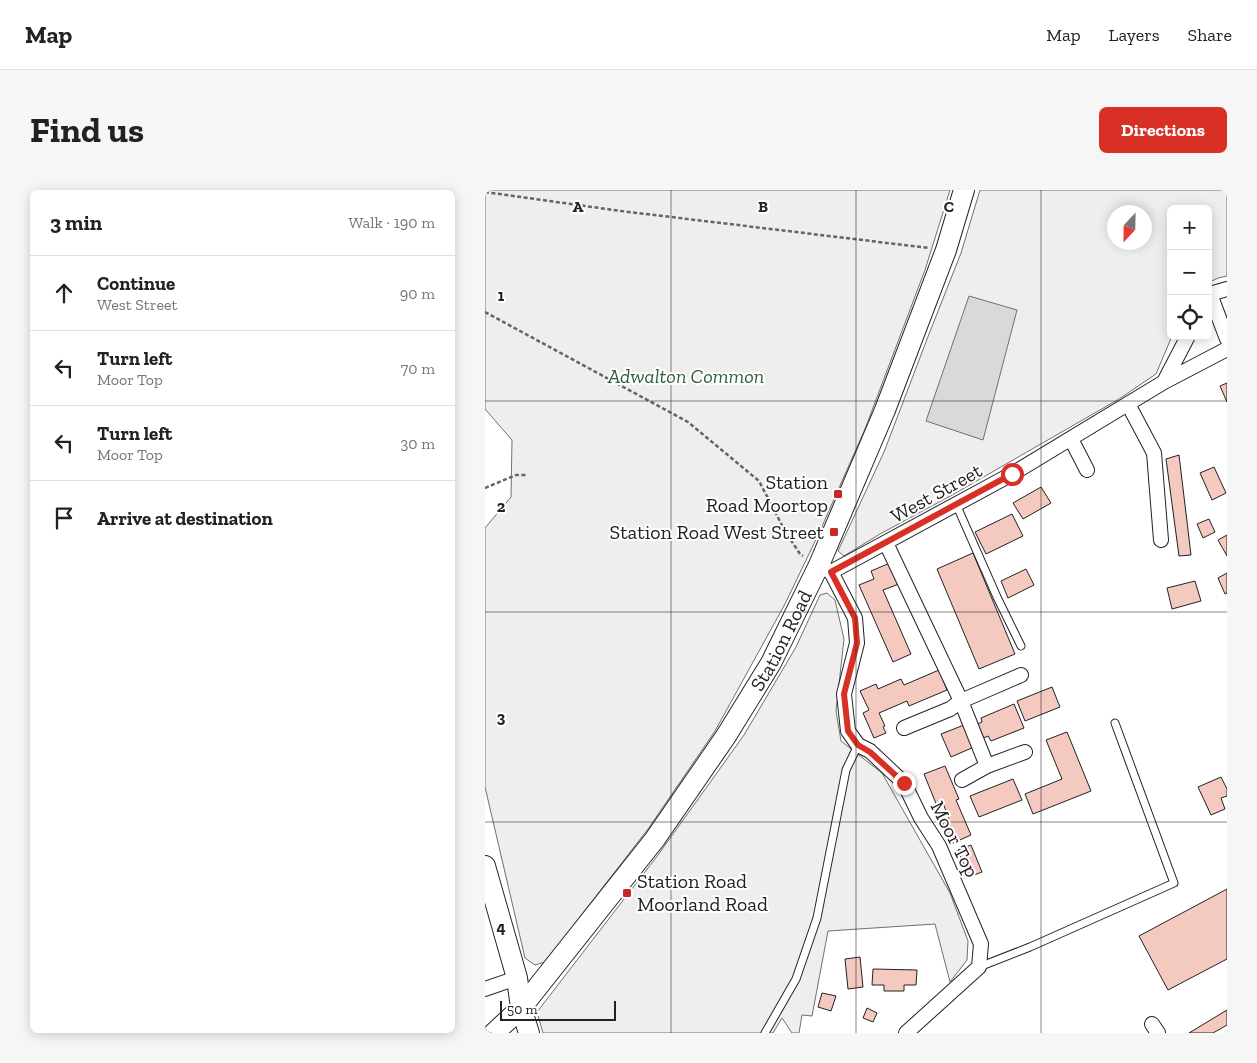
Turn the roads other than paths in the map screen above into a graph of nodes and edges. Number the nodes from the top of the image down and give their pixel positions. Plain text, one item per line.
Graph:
1 (964, 190) edge
2 (1227, 289) edge
3 (1212, 295) edge
4 (1212, 303) edge
5 (1227, 339) edge
6 (1186, 340) edge
7 (1227, 349) edge
8 (1164, 382) junction
9 (1128, 404) junction
10 (1071, 439) junction
11 (1087, 470) dead end
12 (956, 504) junction
13 (1161, 540) dead end
14 (886, 543) junction
15 (825, 569) junction
16 (1021, 646) dead end
17 (1021, 675) dead end
18 (961, 701) junction
19 (1115, 723) dead end
20 (904, 728) dead end
21 (858, 745) junction
22 (1025, 752) dead end
23 (987, 766) junction
24 (962, 780) dead end
25 (485, 866) edge
26 (979, 967) junction
27 (517, 978) junction
28 (485, 989) edge
29 (521, 1008) junction
30 (494, 1033) edge
31 (529, 1033) edge
32 (765, 1033) edge
33 (906, 1033) edge

1 - 15 main road, Station Road
2 - 3 street
4 - 5 street
6 - 8 street
7 - 8 street, West Street
8 - 9 street, West Street
9 - 10 street, West Street
9 - 13 street
10 - 11 street
10 - 12 street, West Street
12 - 14 street, West Street
12 - 16 lane
14 - 15 street, West Street
14 - 18 street
15 - 21 street, Moor Top
15 - 29 main road, Station Road
17 - 18 street
18 - 20 street
18 - 23 street
19 - 26 lane
21 - 26 street, Moor Top
21 - 32 lane
22 - 23 street
23 - 24 street
25 - 27 main road
26 - 33 street
27 - 28 street
27 - 29 main road
29 - 30 main road, Station Road
29 - 31 main road

